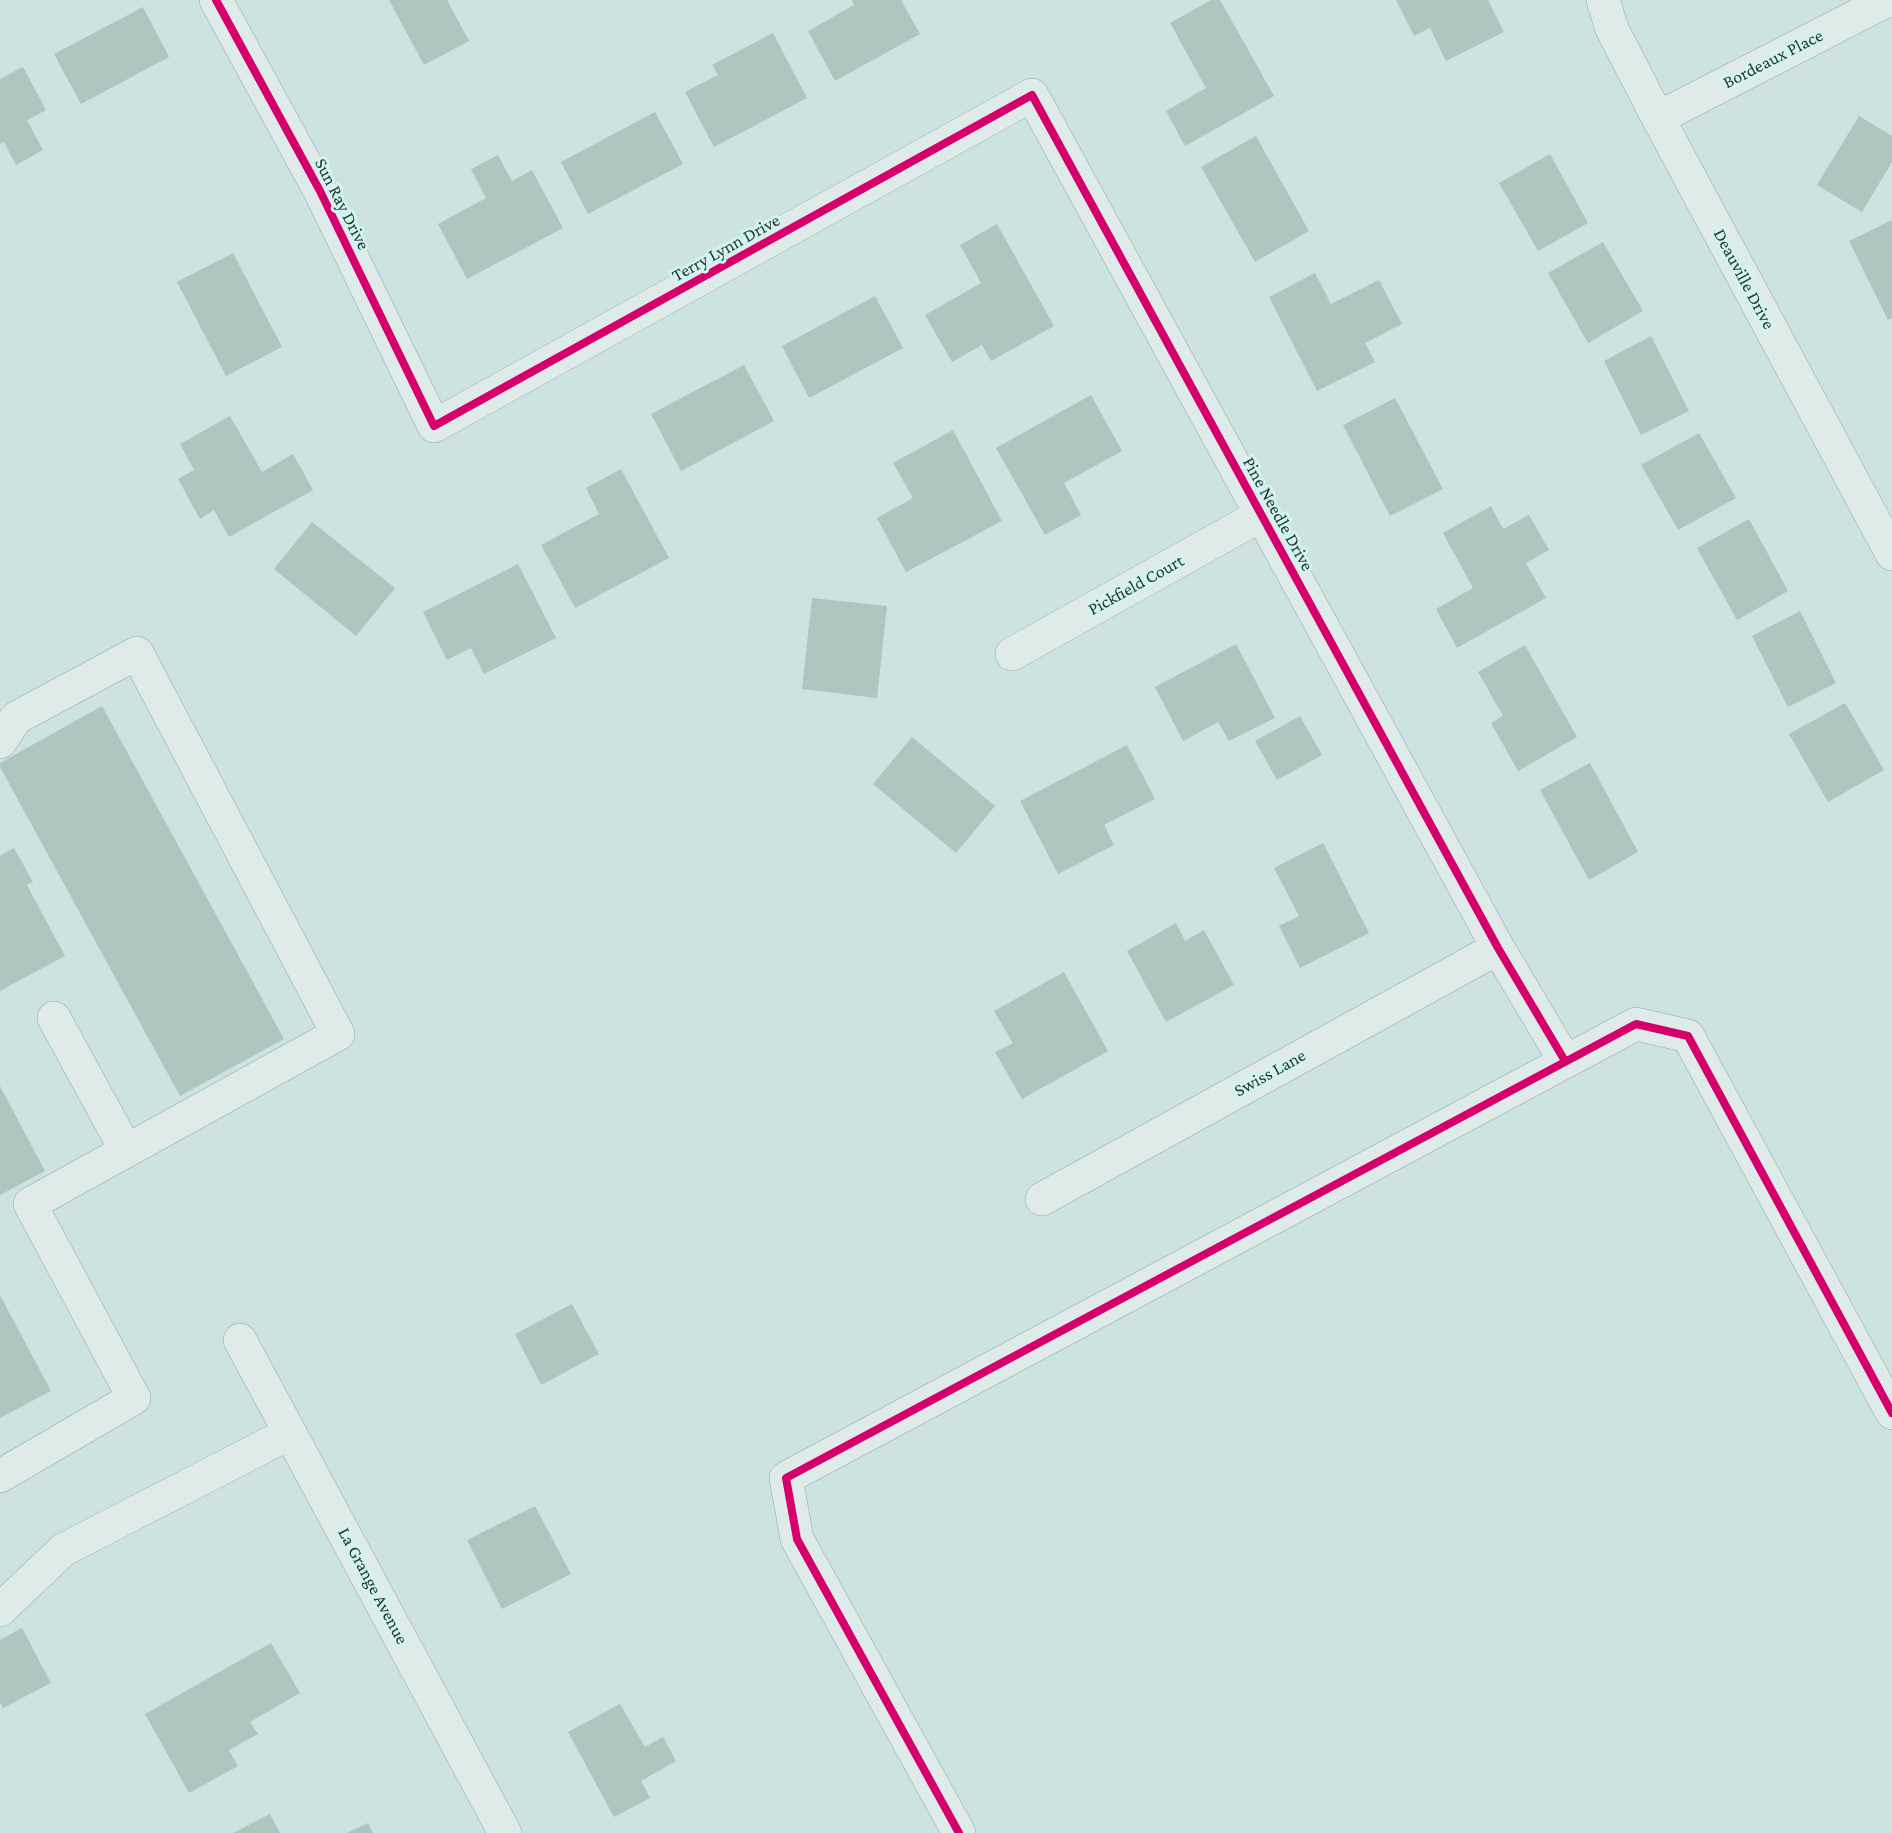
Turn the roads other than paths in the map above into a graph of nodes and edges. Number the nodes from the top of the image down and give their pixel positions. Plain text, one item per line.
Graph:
1 (216, 0) edge
2 (1603, 0) edge
3 (1888, 0) edge
4 (1032, 95) joint
5 (1658, 118) junction
6 (434, 426) joint
7 (1261, 515) junction
8 (1892, 554) edge
9 (1012, 654) dead end
10 (0, 742) edge
11 (1498, 948) junction
12 (54, 1018) dead end
13 (1565, 1061) junction
14 (126, 1150) junction
15 (1042, 1199) dead end
16 (240, 1340) dead end
17 (1892, 1413) edge
18 (290, 1433) junction
19 (0, 1476) edge
20 (0, 1610) edge
21 (505, 1833) edge
22 (959, 1833) edge

1 - 6 street, Sun Ray Drive
2 - 5 street, Deauville Drive
3 - 5 street, Bordeaux Place
4 - 6 street, Terry Lynn Drive
4 - 7 street, Pine Needle Drive
5 - 8 street, Deauville Drive
7 - 9 street, Pickfield Court
7 - 11 street, Pine Needle Drive
10 - 14 street
11 - 13 street, Pine Needle Drive
11 - 15 street, Swiss Lane
12 - 14 street
13 - 17 street
13 - 22 street
14 - 19 street
16 - 18 street, La Grange Avenue
18 - 20 street
18 - 21 street, La Grange Avenue

